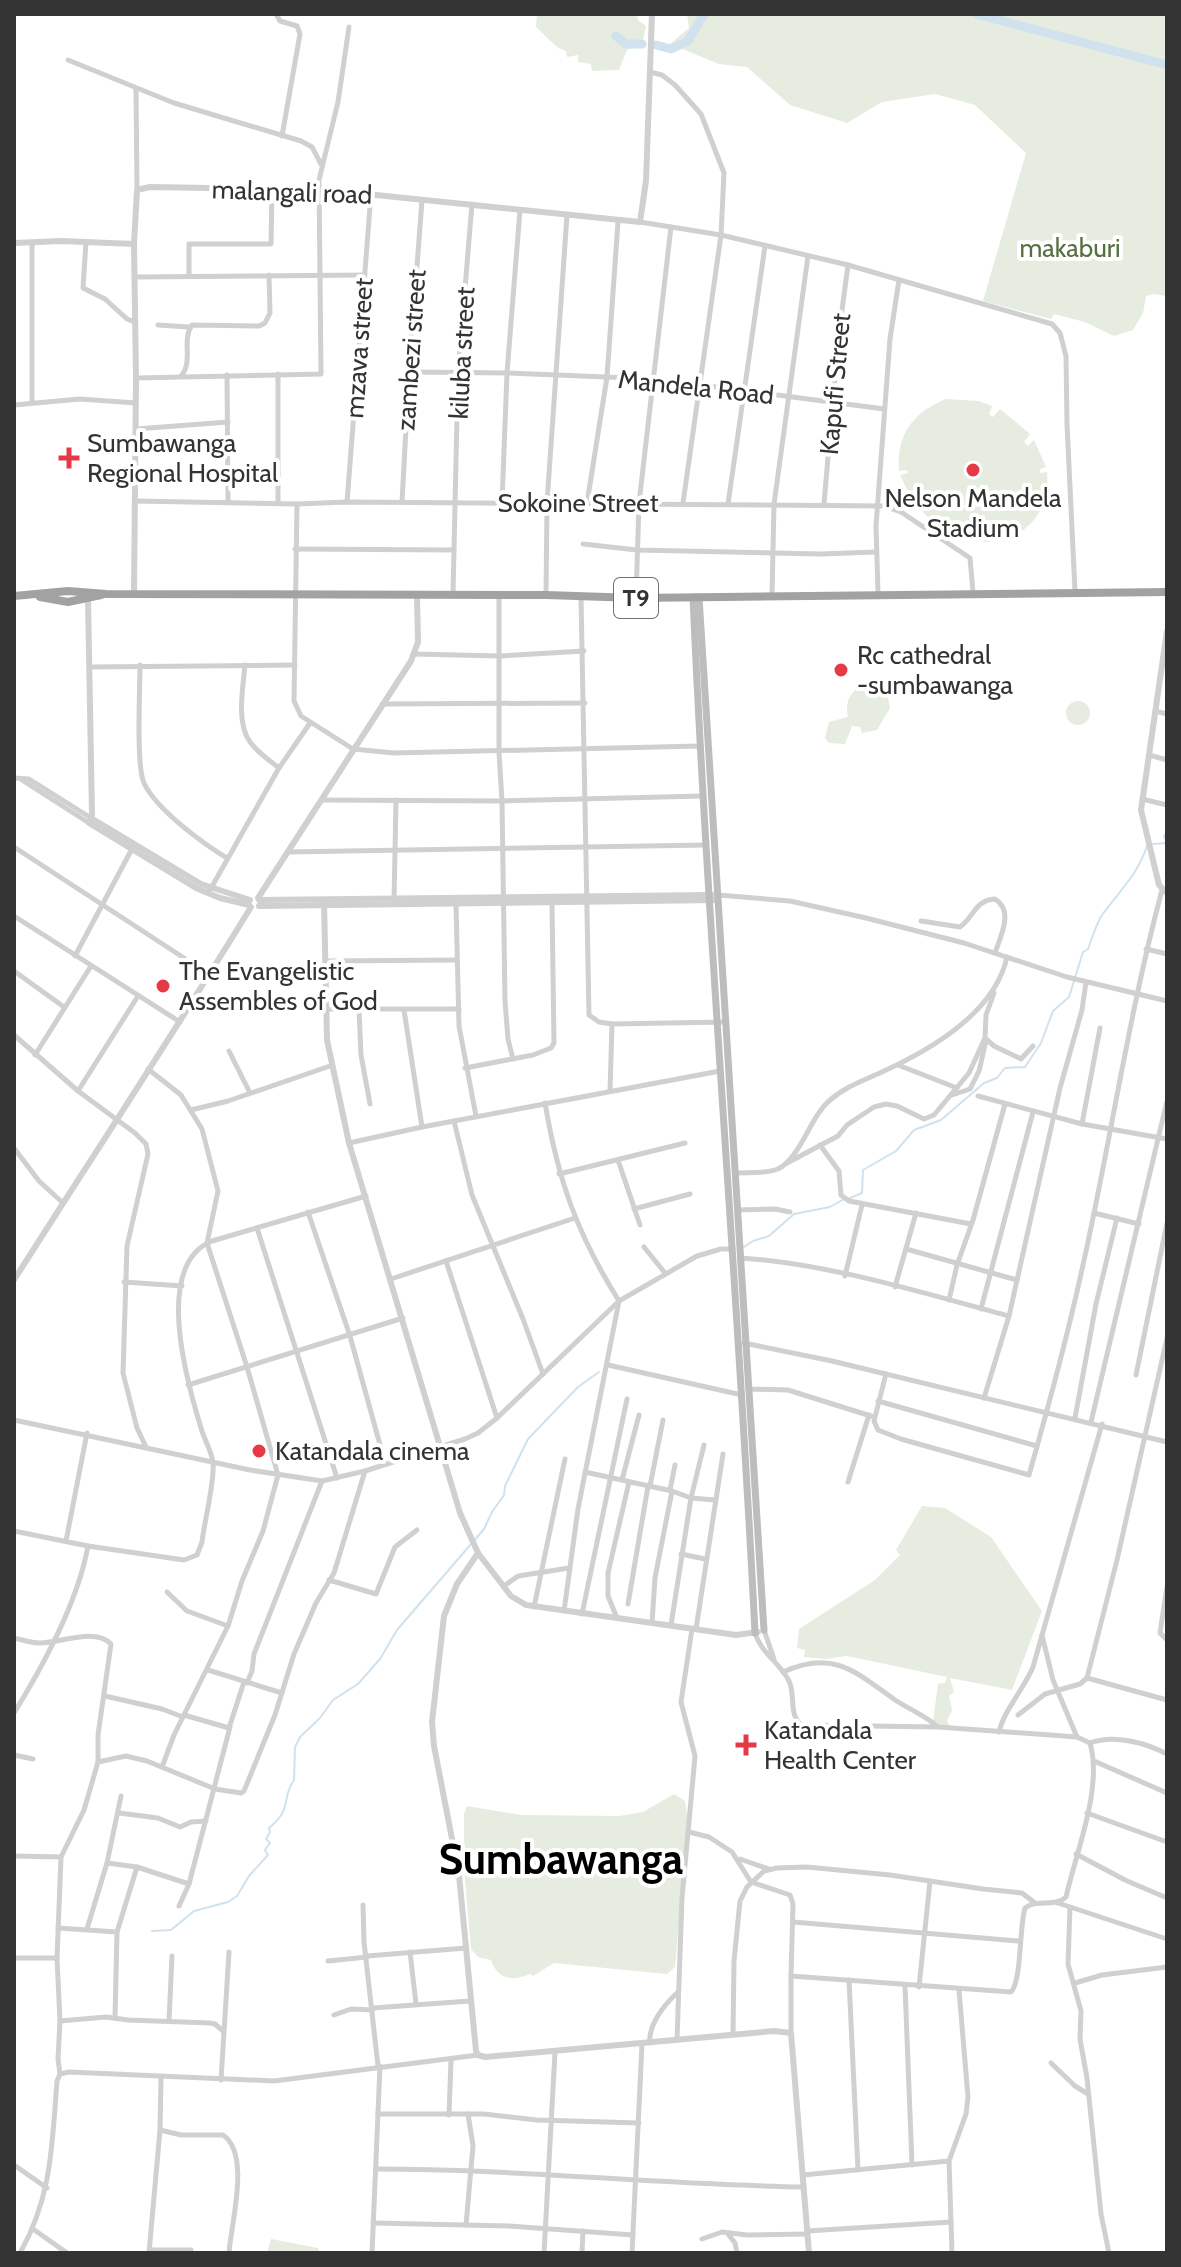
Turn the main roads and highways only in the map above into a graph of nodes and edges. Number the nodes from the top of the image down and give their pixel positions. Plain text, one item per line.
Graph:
1 (1167, 592) edge
2 (73, 594) junction
3 (106, 594) junction
4 (33, 595) junction
5 (14, 596) edge
6 (696, 597) junction
7 (716, 898) junction
8 (722, 1022) junction
9 (742, 1343) junction
10 (745, 1392) junction
11 (764, 1630) road end
12 (755, 1633) road end

1 - 6 highway, T9
2 - 3 highway, T9
2 - 3 highway, T9
2 - 4 highway, T9
2 - 4 highway, T9
3 - 6 highway, T9
4 - 5 highway, T9
6 - 7 main road
6 - 7 main road
7 - 8 main road
8 - 9 main road
8 - 9 main road
9 - 10 main road
10 - 11 main road
10 - 12 main road

